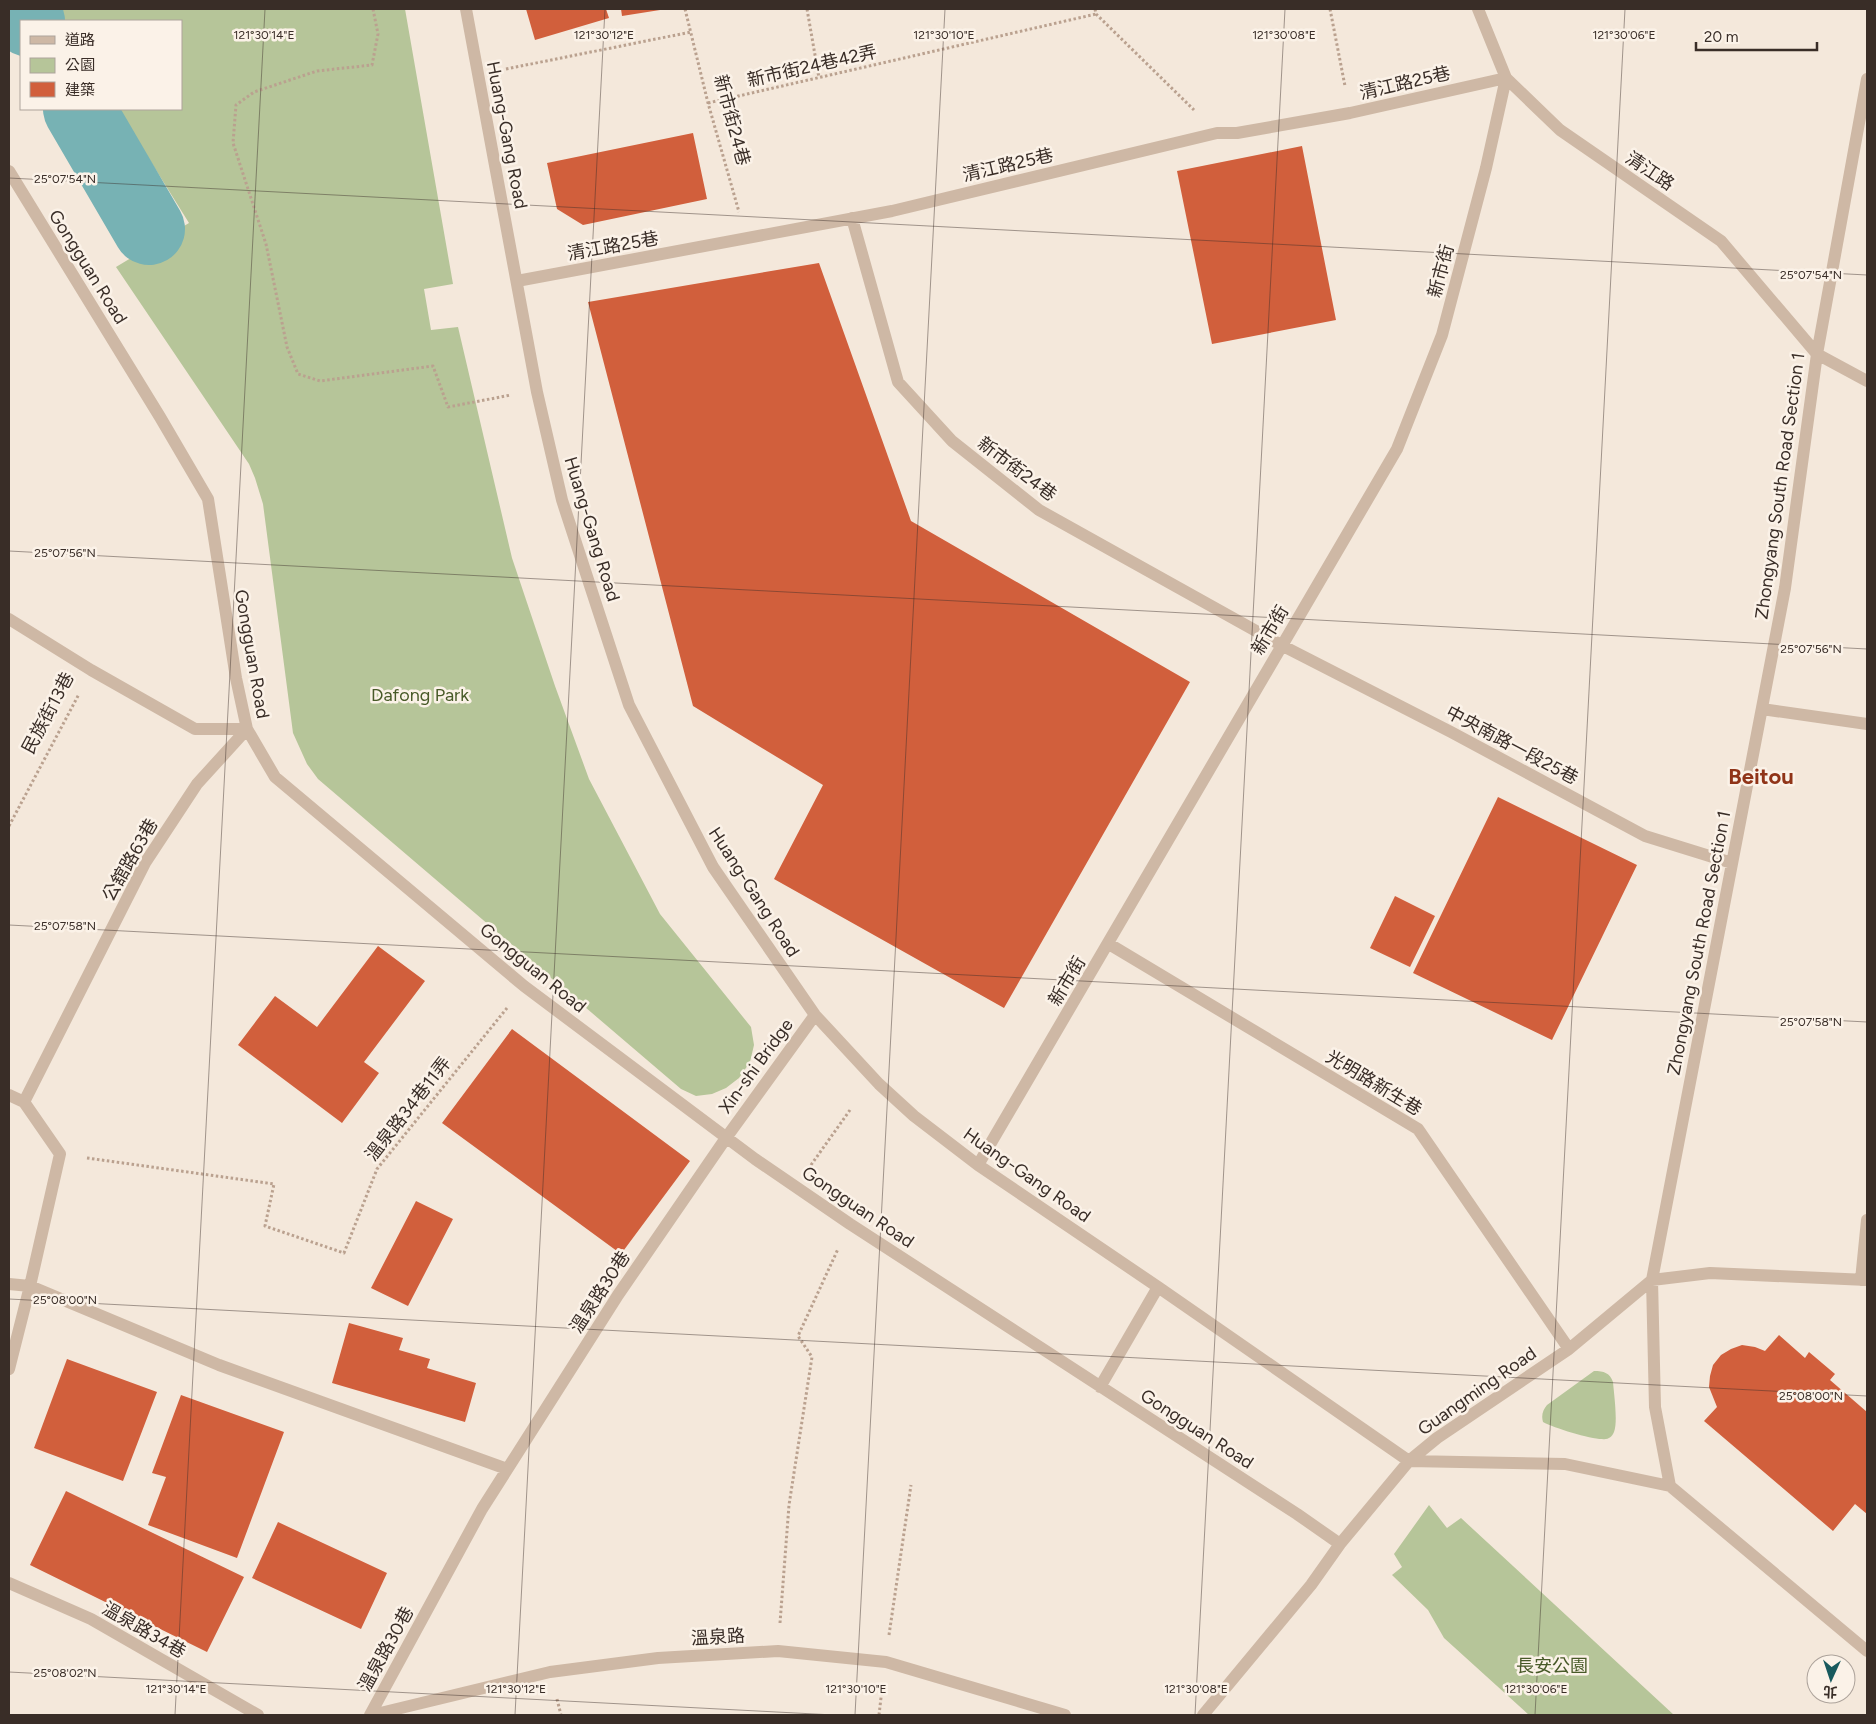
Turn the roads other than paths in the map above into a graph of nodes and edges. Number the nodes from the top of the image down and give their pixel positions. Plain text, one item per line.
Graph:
1 (466, 9) edge
2 (1478, 9) edge
3 (1506, 78) junction
4 (1867, 79) edge
5 (9, 171) edge
6 (852, 218) junction
7 (517, 281) junction
8 (1817, 354) junction
9 (1867, 381) edge
10 (9, 619) edge
11 (1281, 645) junction
12 (1762, 709) junction
13 (1867, 724) edge
14 (247, 728) junction
15 (1732, 863) junction
16 (1109, 944) junction
17 (815, 1015) junction
18 (9, 1095) edge
19 (24, 1102) junction
20 (726, 1138) junction
21 (978, 1165) junction
22 (1867, 1220) edge
23 (1652, 1280) junction
24 (1864, 1280) edge
25 (9, 1284) edge
26 (30, 1286) junction
27 (1158, 1287) junction
28 (1569, 1349) junction
29 (9, 1370) edge
30 (1100, 1387) junction
31 (1409, 1461) junction
32 (507, 1469) junction
33 (1670, 1486) junction
34 (1340, 1544) junction
35 (9, 1583) edge
36 (1867, 1651) edge
37 (258, 1715) edge
38 (371, 1715) edge
39 (1065, 1715) edge
40 (1203, 1715) edge

1 - 7 street, Huang-Gang Road
2 - 3 street, 清江路
3 - 6 street, 清江路25巷
3 - 8 street, 清江路
3 - 11 street, 新市街
4 - 8 street, Zhongyang South Road Section 1
5 - 14 street, Gongguan Road
6 - 7 street, 清江路25巷
6 - 11 street, 新市街24巷
7 - 17 street, Huang-Gang Road
8 - 9 street
8 - 12 street, Zhongyang South Road Section 1
10 - 14 street, 民族街13巷
11 - 15 street, 中央南路一段25巷
11 - 16 street, 新市街
12 - 13 street
12 - 15 street, Zhongyang South Road Section 1
14 - 19 street, 公舘路63巷
14 - 20 street, Gongguan Road
15 - 23 street, Zhongyang South Road Section 1
16 - 21 street, 新市街
16 - 28 street, 光明路新生巷
17 - 20 street, Xin-shi Bridge
17 - 21 street, Huang-Gang Road
18 - 19 street
19 - 26 street
20 - 30 street, Gongguan Road
20 - 32 street, 溫泉路30巷
21 - 27 street, Huang-Gang Road
22 - 24 street
23 - 24 street
23 - 28 street, Guangming Road
23 - 33 street, Zhongyang South Road Section 1
25 - 26 street
26 - 29 street
26 - 32 street
27 - 30 street
27 - 31 street, Huang-Gang Road
28 - 31 street, Guangming Road
30 - 34 street, Gongguan Road
31 - 33 street
31 - 34 street, Guangming Road
32 - 38 street, 溫泉路30巷
33 - 36 street
34 - 40 street, Guangming Road
35 - 37 street, 溫泉路34巷
38 - 39 street, 溫泉路

